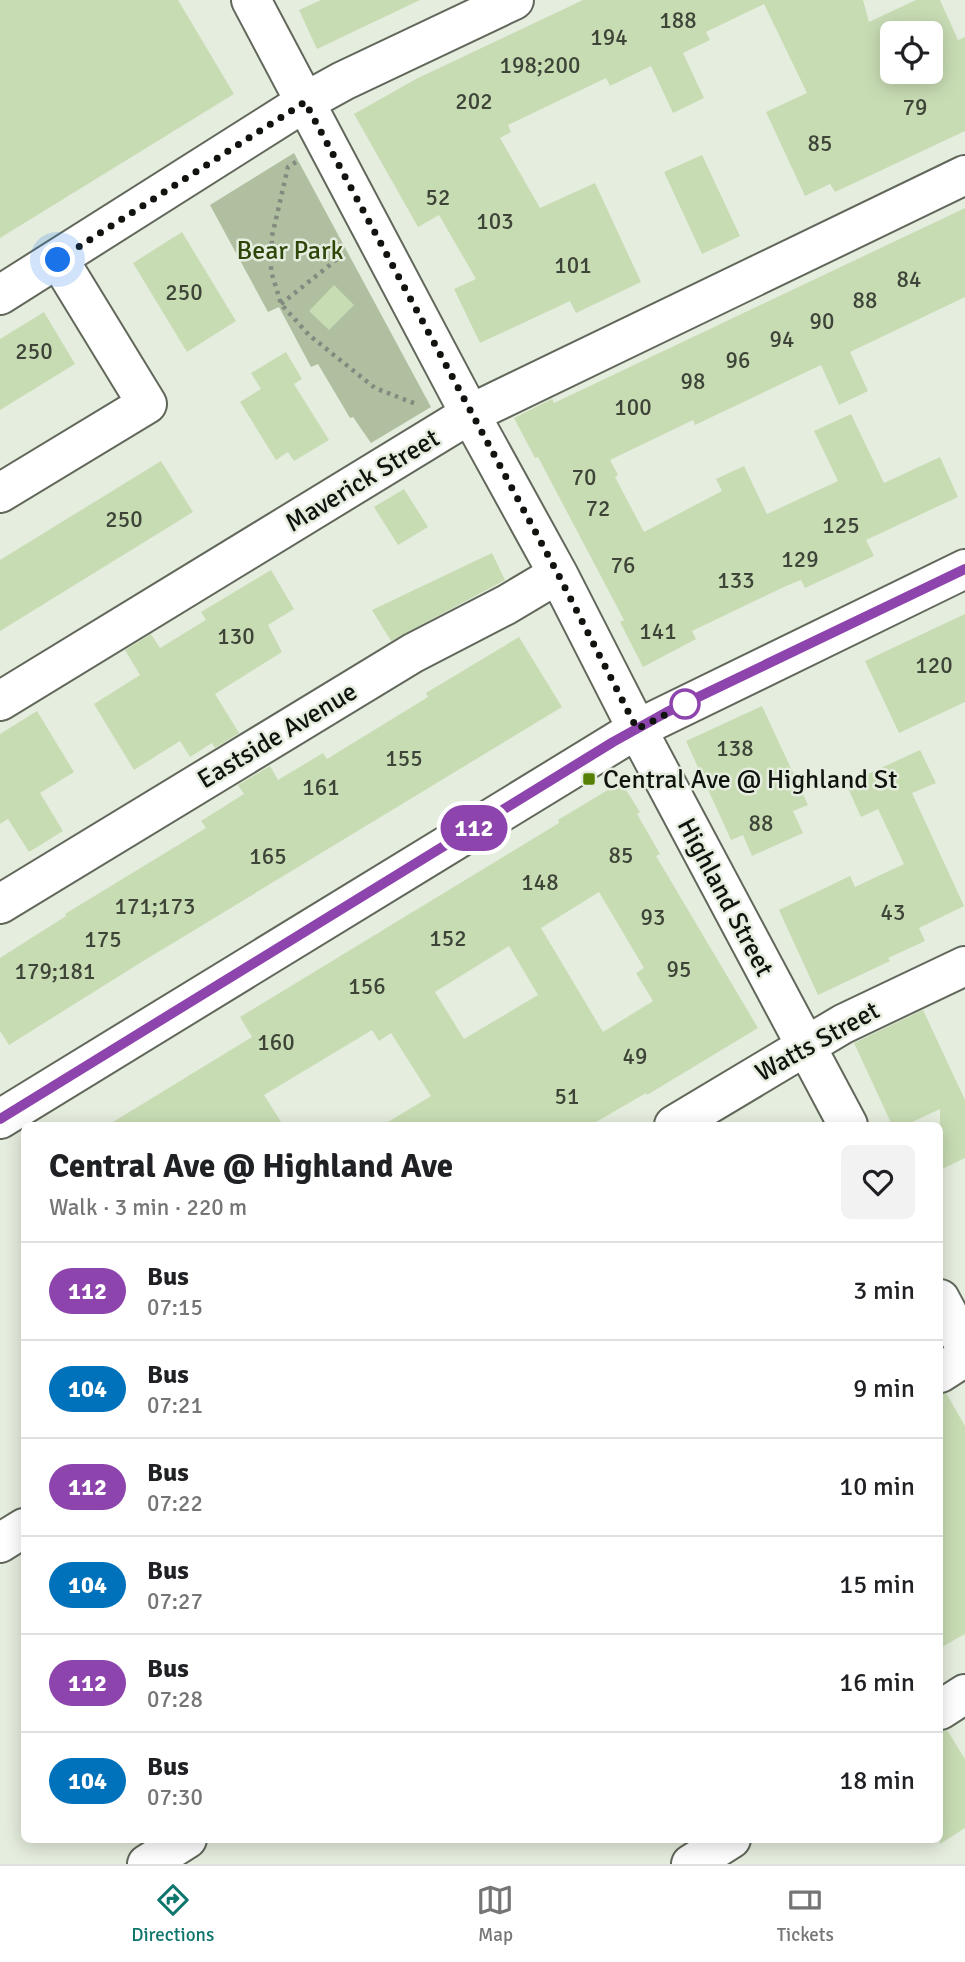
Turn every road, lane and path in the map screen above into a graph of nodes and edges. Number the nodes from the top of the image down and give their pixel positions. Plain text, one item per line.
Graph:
1 (251, 0) edge
2 (514, 0) edge
3 (305, 102) junction
4 (303, 158) dead end
5 (965, 175) edge
6 (351, 248) dead end
7 (58, 260) junction
8 (0, 295) edge
9 (281, 304) junction
10 (427, 400) dead end
11 (470, 414) junction
12 (0, 493) edge
13 (965, 569) edge
14 (558, 574) junction
15 (0, 701) edge
16 (637, 729) junction
17 (0, 904) edge
18 (965, 966) edge
19 (805, 1044) junction
20 (0, 1119) edge
21 (679, 1122) edge
22 (846, 1122) edge
23 (943, 1304) edge
24 (965, 1346) edge
25 (965, 1357) edge
26 (943, 1371) edge
27 (21, 1530) edge
28 (0, 1543) edge
29 (965, 1694) edge
30 (943, 1708) edge
31 (181, 1843) edge
32 (725, 1843) edge
33 (147, 1864) edge
34 (691, 1864) edge

1 - 3 street, Highland Street
2 - 3 street
3 - 7 street
3 - 11 street, Highland Street
4 - 9 path
5 - 11 street, Maverick Street
6 - 9 path
7 - 8 street
7 - 12 street
9 - 10 path
11 - 14 street, Highland Street
11 - 15 street, Maverick Street
13 - 16 street
14 - 16 street, Highland Street
14 - 17 street, Eastside Avenue
16 - 19 street, Highland Street
16 - 20 street
18 - 19 street, Watts Street
19 - 21 street, Watts Street
19 - 22 street, Highland Street
23 - 24 street
25 - 26 street
27 - 28 street
29 - 30 street
31 - 33 street
32 - 34 street

